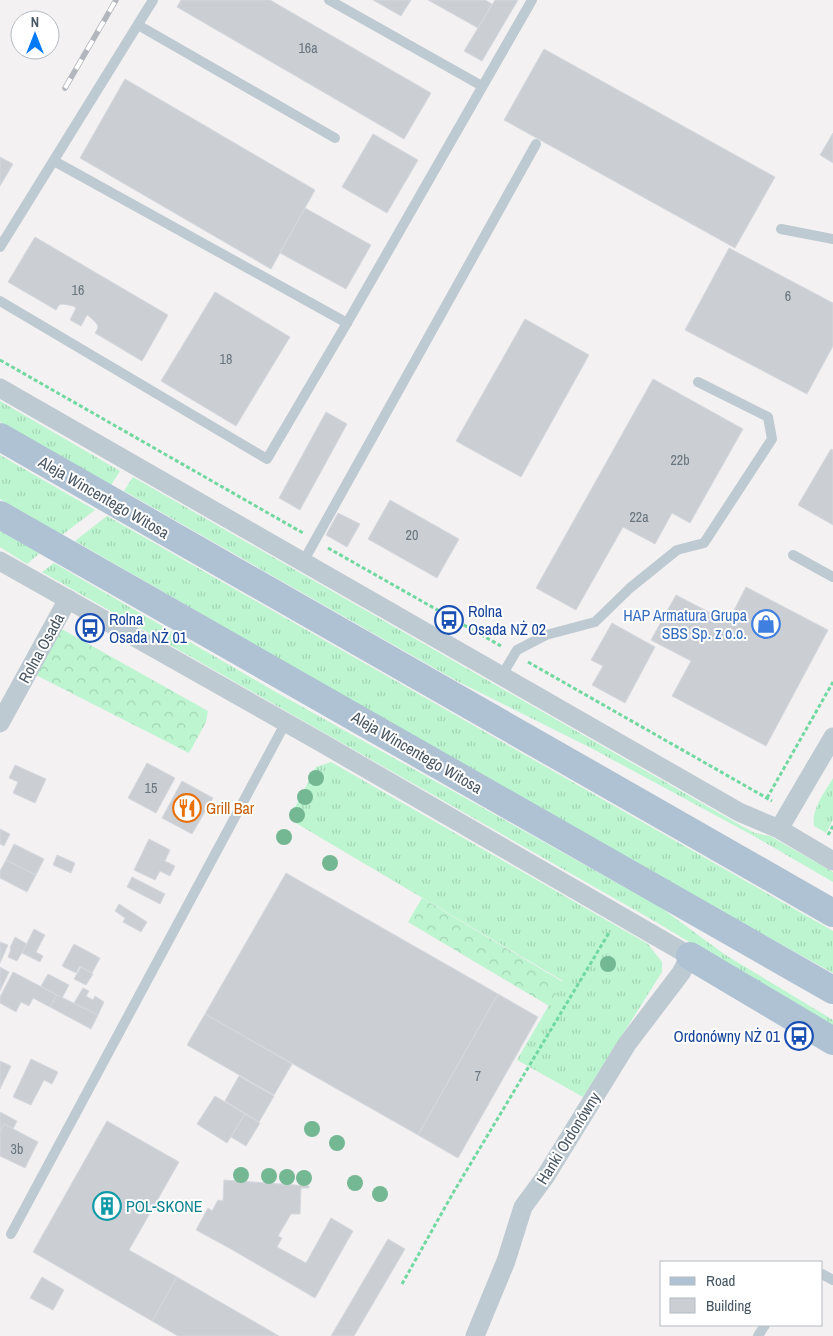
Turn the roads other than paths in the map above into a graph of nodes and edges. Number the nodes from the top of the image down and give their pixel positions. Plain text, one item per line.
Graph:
1 (153, 0) edge
2 (329, 0) edge
3 (532, 0) edge
4 (138, 24) junction
5 (482, 86) junction
6 (335, 138) dead end
7 (536, 144) dead end
8 (54, 161) junction
9 (781, 228) dead end
10 (833, 239) edge
11 (0, 247) edge
12 (0, 301) edge
13 (347, 323) junction
14 (698, 382) dead end
15 (0, 388) edge
16 (0, 437) edge
17 (0, 515) edge
18 (793, 555) dead end
19 (0, 560) edge
20 (304, 562) junction
21 (833, 577) edge
22 (68, 599) junction
23 (502, 675) junction
24 (286, 722) junction
25 (0, 723) edge
26 (833, 737) edge
27 (779, 830) junction
28 (833, 861) edge
29 (833, 912) edge
30 (690, 956) junction
31 (833, 990) edge
32 (833, 1041) edge
33 (11, 1234) dead end
34 (475, 1336) edge

1 - 4 lane
2 - 5 lane
3 - 5 lane
4 - 6 lane
4 - 8 lane
5 - 13 lane
7 - 20 lane
8 - 11 lane
8 - 13 lane
9 - 10 lane
12 - 13 lane
14 - 23 lane
15 - 20 street
16 - 29 main road, Aleja Wincentego Witosa
17 - 31 main road, Aleja Wincentego Witosa
18 - 21 lane
19 - 22 street
20 - 23 street
22 - 24 street
22 - 25 street, Rolna Osada
23 - 27 street
24 - 30 street
24 - 33 lane
26 - 27 street
27 - 28 street
30 - 32 main road
30 - 34 street, Hanki Ordonówny

